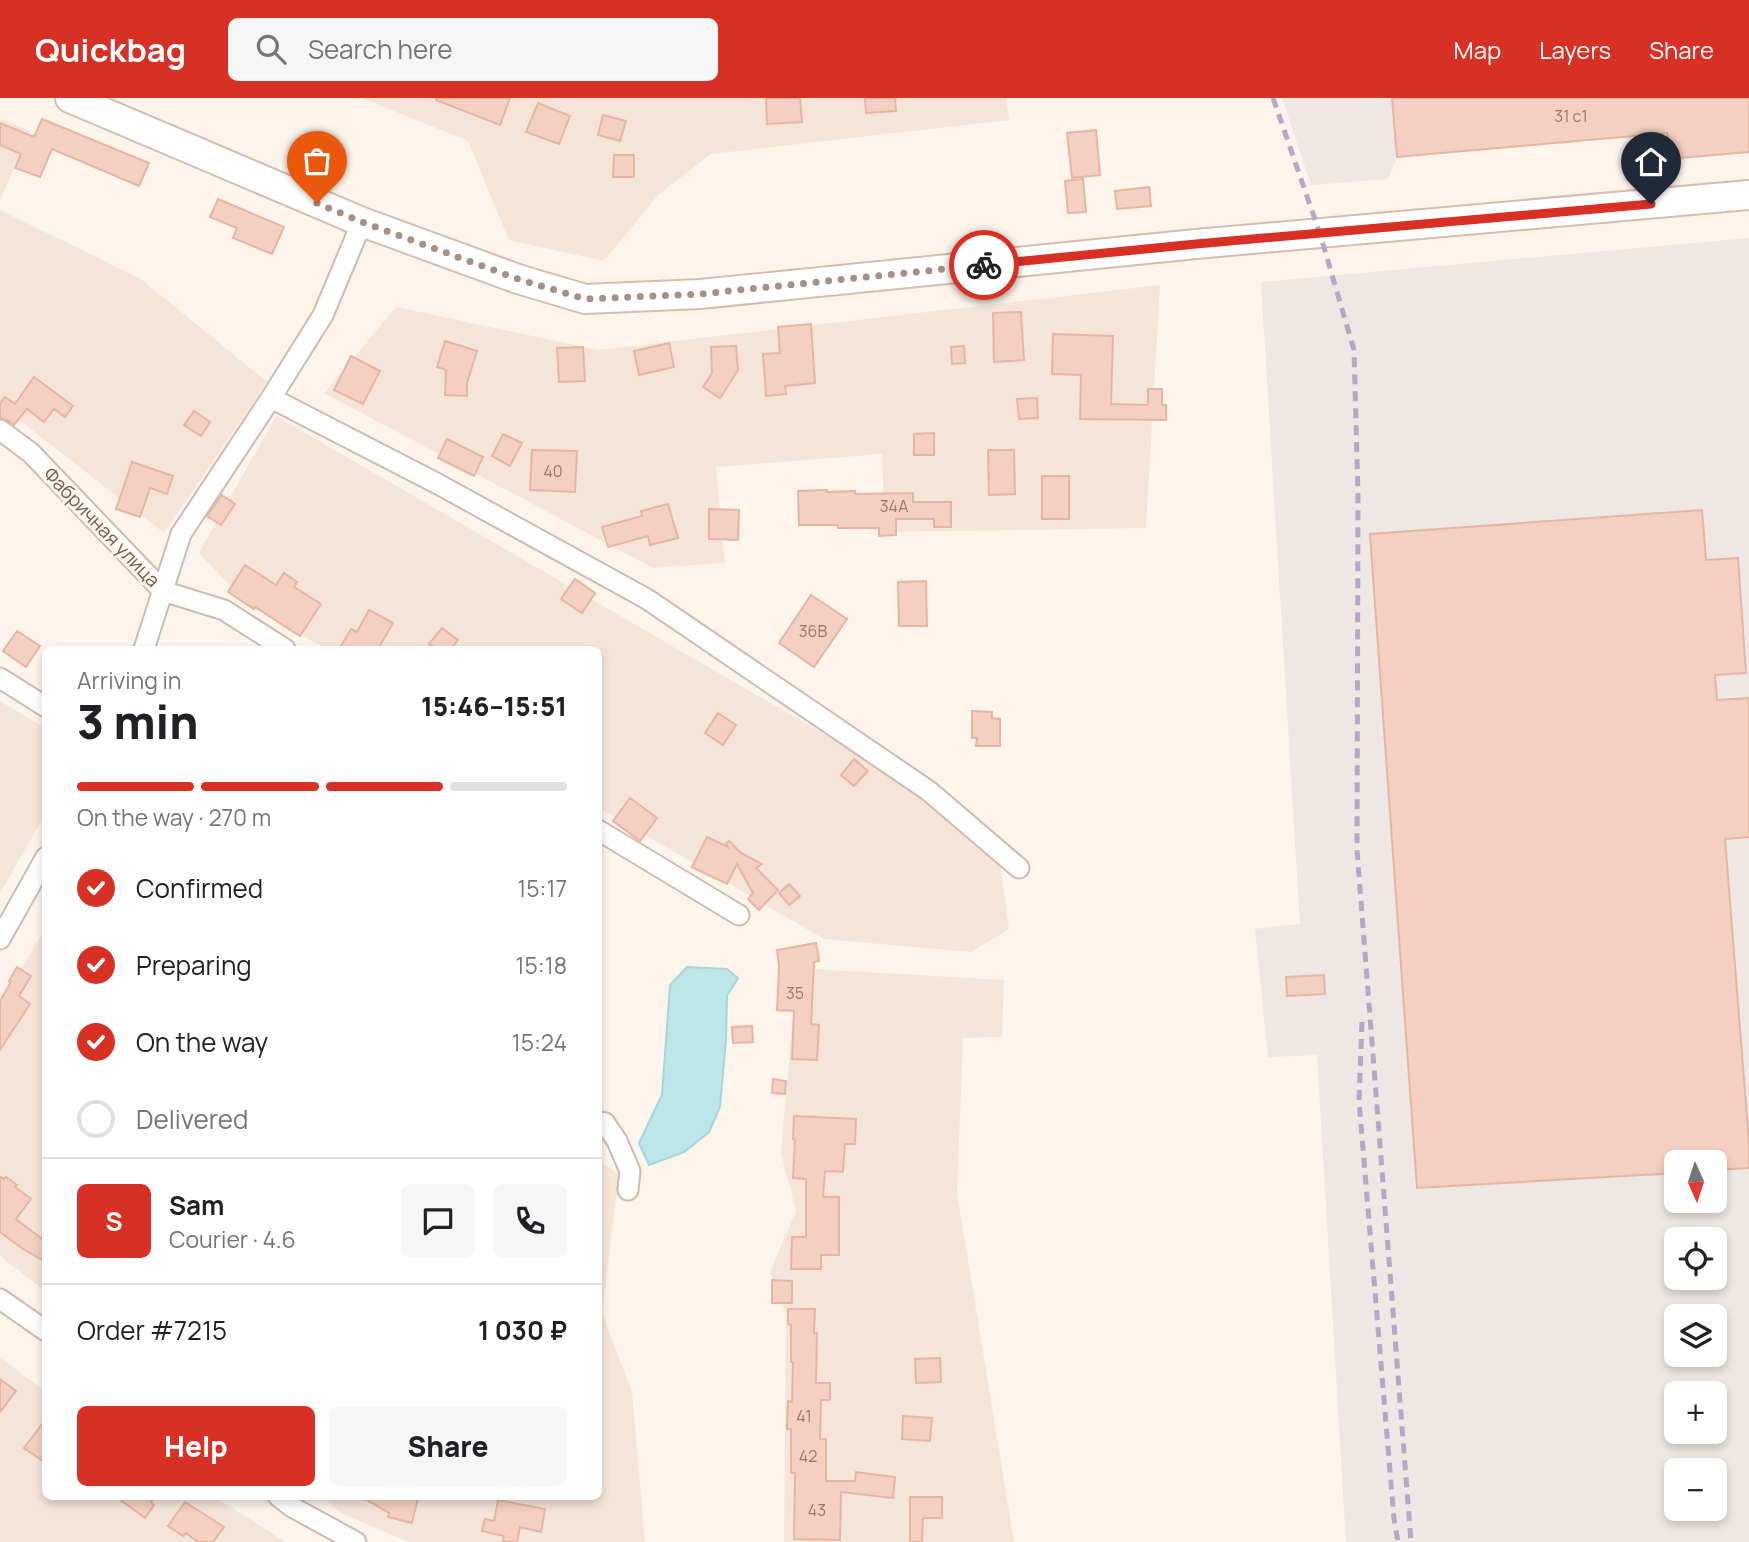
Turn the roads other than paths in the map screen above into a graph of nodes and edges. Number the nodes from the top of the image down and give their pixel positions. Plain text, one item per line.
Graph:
1 (70, 98) edge
2 (1749, 195) edge
3 (362, 222) junction
4 (271, 398) junction
5 (0, 430) edge
6 (163, 591) junction
7 (145, 646) edge
8 (280, 646) edge
9 (0, 678) edge
10 (42, 704) edge
11 (602, 832) edge
12 (42, 864) edge
13 (1019, 868) dead end
14 (739, 915) dead end
15 (0, 939) edge
16 (602, 1123) edge
17 (628, 1190) dead end
18 (0, 1299) edge
19 (42, 1328) edge
20 (283, 1500) edge
21 (356, 1542) edge

1 - 3 main road
2 - 3 main road
3 - 4 street
4 - 6 street
4 - 13 street
5 - 6 street, Фабричная улица
6 - 7 street
6 - 8 street, Фабричная улица
9 - 10 street
11 - 14 street
12 - 15 street
16 - 17 street
18 - 19 street
20 - 21 street

